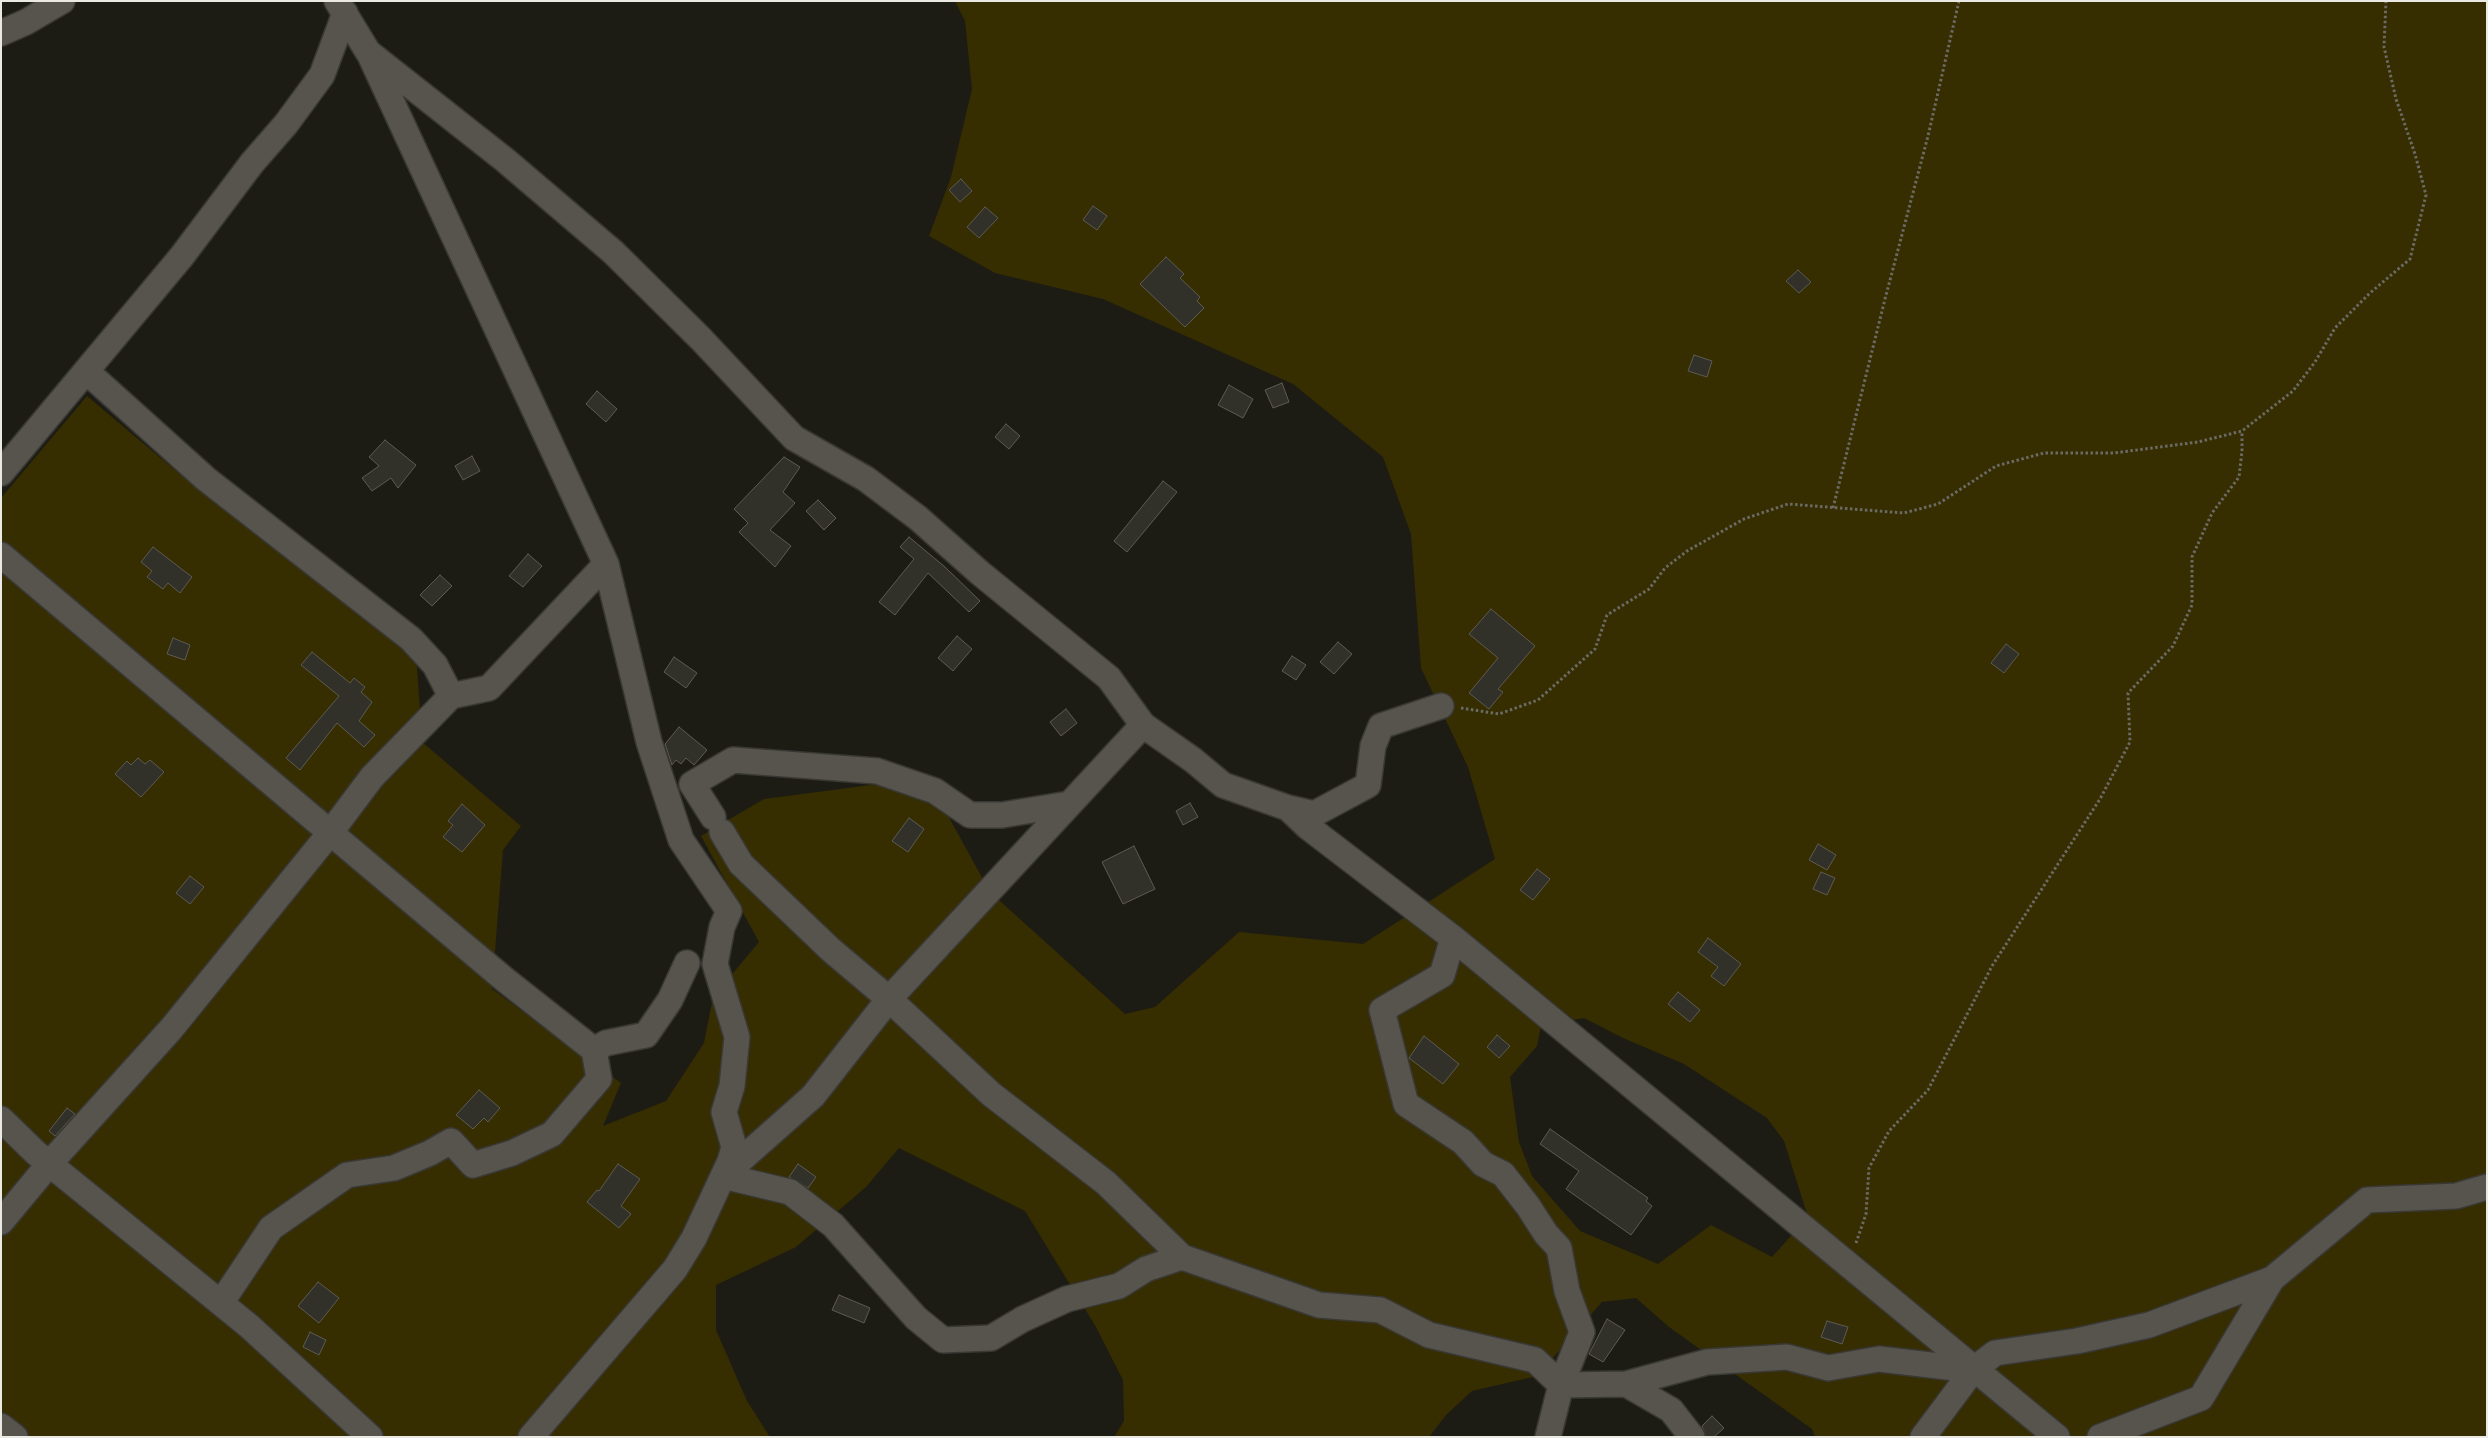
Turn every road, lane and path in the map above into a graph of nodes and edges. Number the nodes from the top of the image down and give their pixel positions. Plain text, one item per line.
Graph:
1 (62, 1) edge
2 (1959, 1) edge
3 (2386, 1) edge
4 (341, 7) edge
5 (1, 33) edge
6 (368, 52) junction
7 (86, 371) junction
8 (2242, 431) junction
9 (1, 473) edge
10 (1833, 508) junction
11 (1, 555) edge
12 (606, 564) junction
13 (451, 696) junction
14 (1441, 706) joint
15 (1142, 725) junction
16 (1069, 804) junction
17 (1288, 808) junction
18 (330, 833) junction
19 (1453, 938) junction
20 (687, 963) dead end
21 (889, 999) junction
22 (594, 1050) junction
23 (1, 1119) edge
24 (50, 1163) junction
25 (723, 1176) junction
26 (2487, 1187) edge
27 (1, 1222) edge
28 (1182, 1257) junction
29 (1848, 1266) junction
30 (2272, 1279) junction
31 (221, 1303) junction
32 (1973, 1370) junction
33 (1626, 1384) junction
34 (1562, 1385) junction
35 (1, 1426) edge
36 (15, 1437) edge
37 (370, 1437) edge
38 (531, 1437) edge
39 (1548, 1437) edge
40 (1692, 1437) edge
41 (1923, 1437) edge
42 (2057, 1437) edge
43 (2100, 1437) edge

1 - 5 street
2 - 10 path
3 - 8 path
4 - 6 street
4 - 7 street
6 - 12 street
6 - 15 street
7 - 9 street
7 - 13 street
8 - 10 path
8 - 29 path
10 - 14 path
11 - 18 street
12 - 13 street
12 - 25 street
13 - 18 street
14 - 17 street
15 - 16 street
15 - 17 street
16 - 21 street
16 - 21 street
17 - 19 street
18 - 22 street
18 - 24 street
19 - 29 street
19 - 34 street
20 - 22 street
21 - 25 street
21 - 28 street
22 - 31 street
23 - 24 street
24 - 27 street
24 - 31 street
25 - 28 street
25 - 38 street
26 - 30 street
28 - 34 street
29 - 32 street
30 - 32 street
30 - 43 street
31 - 37 street
32 - 33 street
32 - 41 street
32 - 42 street
33 - 34 street
33 - 40 street
34 - 39 street
35 - 36 street

